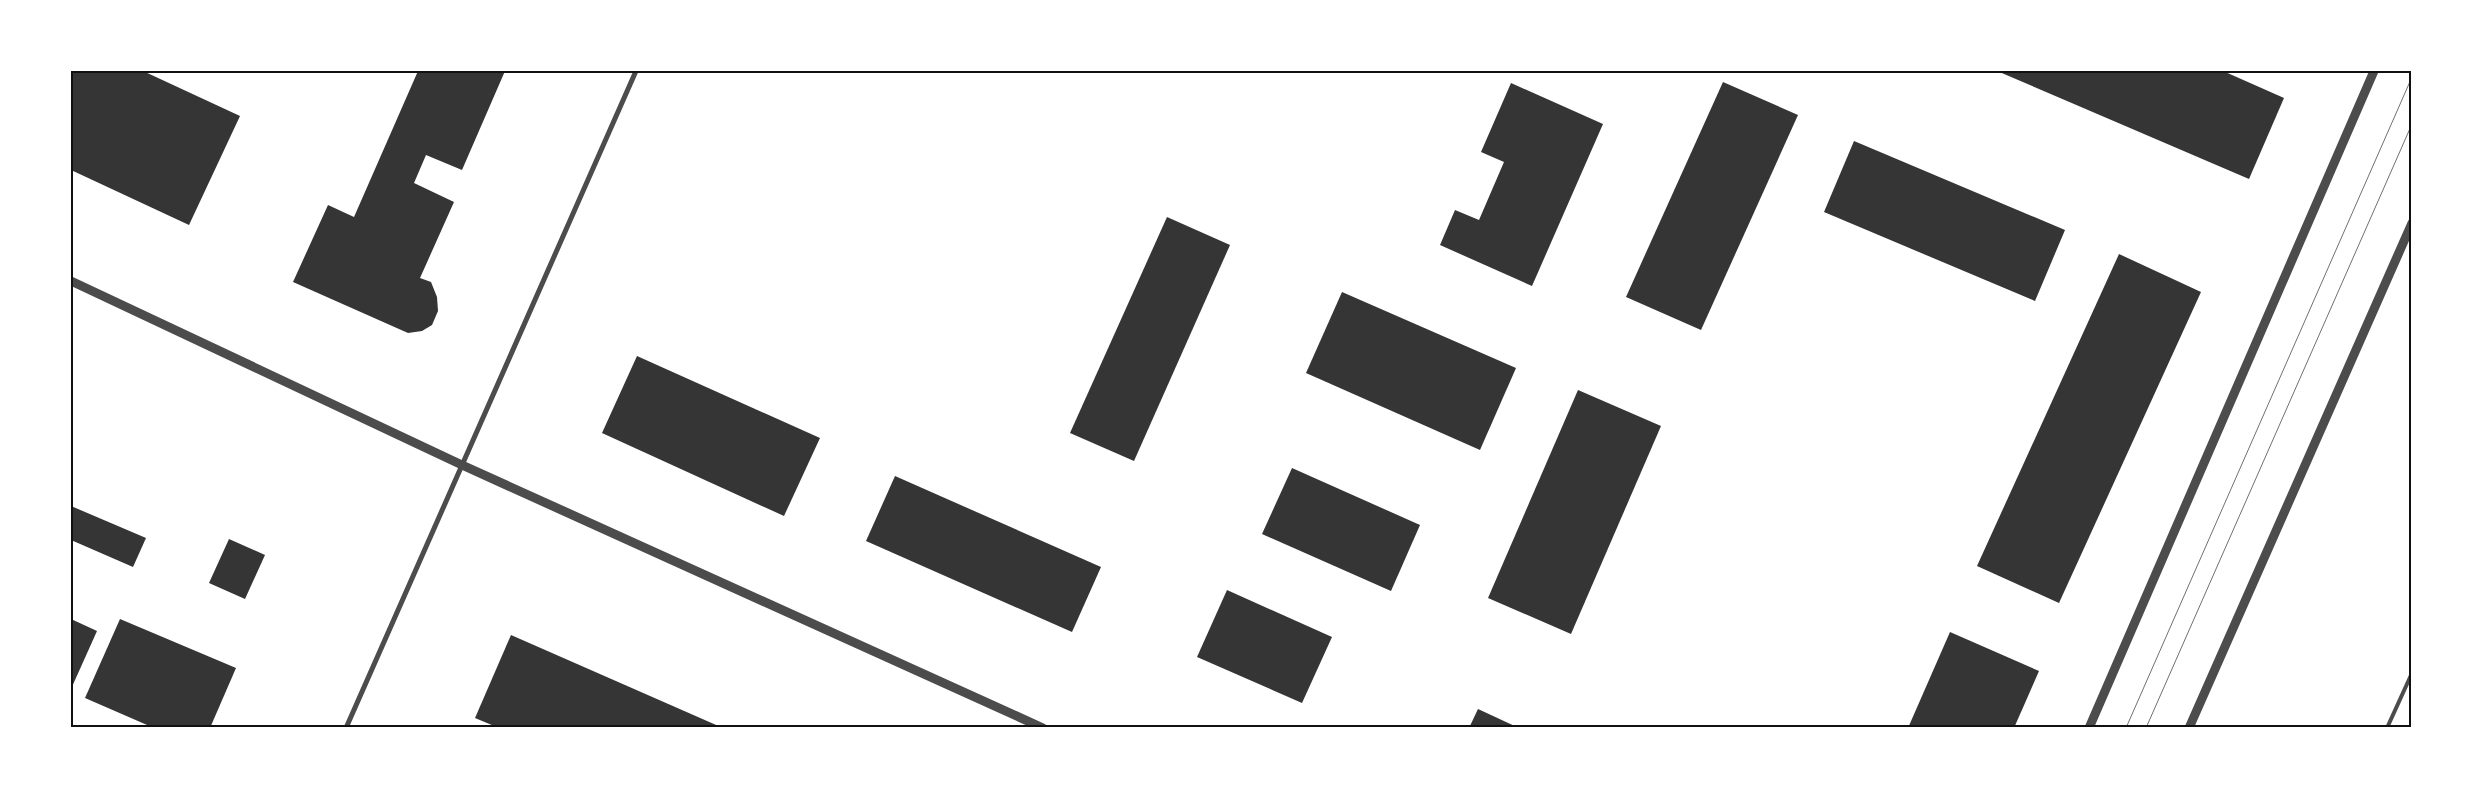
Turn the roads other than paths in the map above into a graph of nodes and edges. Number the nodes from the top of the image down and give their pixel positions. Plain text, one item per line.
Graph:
1 (636, 71) edge
2 (2374, 71) edge
3 (2412, 223) edge
4 (71, 281) edge
5 (462, 465) junction
6 (2412, 673) edge
7 (346, 728) edge
8 (1043, 728) edge
9 (2089, 728) edge
10 (2189, 728) edge
11 (2387, 728) edge

1 - 5 street
2 - 9 street
3 - 10 street
4 - 5 street
5 - 7 street
5 - 8 street
6 - 11 lane

